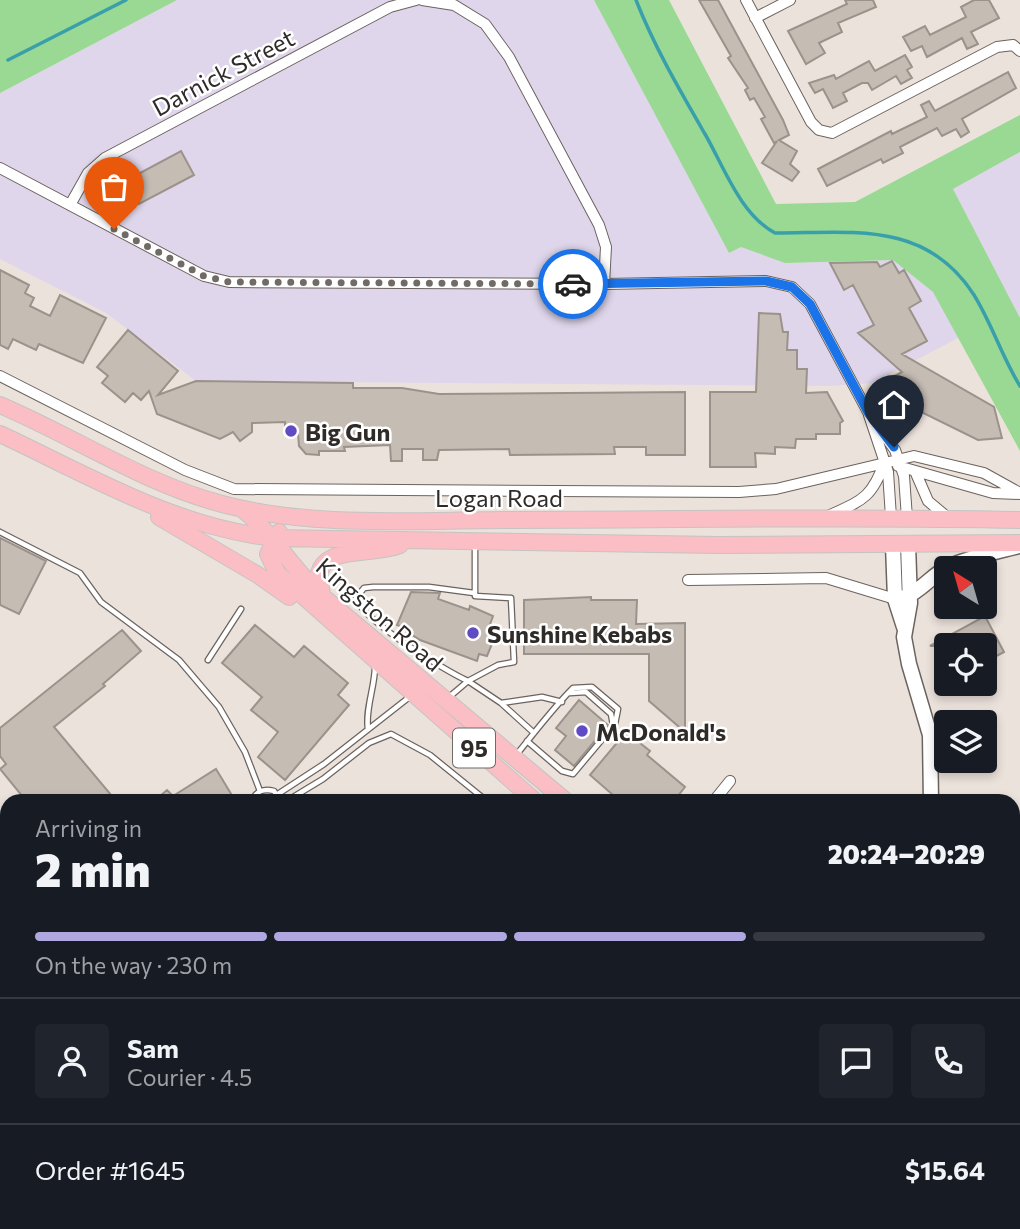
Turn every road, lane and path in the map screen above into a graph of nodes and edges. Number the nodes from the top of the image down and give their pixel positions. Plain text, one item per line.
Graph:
1 (416, 0) edge
2 (422, 0) edge
3 (746, 0) edge
4 (790, 0) edge
5 (755, 18) junction
6 (1020, 51) edge
7 (0, 168) edge
8 (70, 205) junction
9 (604, 284) junction
10 (0, 376) edge
11 (0, 405) edge
12 (869, 414) junction
13 (0, 434) edge
14 (885, 461) junction
15 (900, 462) junction
16 (915, 471) junction
17 (1020, 493) edge
18 (132, 499) junction
19 (241, 508) junction
20 (296, 516) junction
21 (899, 517) junction
22 (947, 517) junction
23 (824, 518) junction
24 (1020, 520) edge
25 (0, 532) edge
26 (274, 538) junction
27 (408, 541) junction
28 (475, 542) junction
29 (901, 544) junction
30 (1020, 545) edge
31 (688, 580) dead end
32 (474, 593) junction
33 (322, 596) junction
34 (903, 598) junction
35 (241, 609) dead end
36 (373, 619) junction
37 (359, 639) junction
38 (208, 660) dead end
39 (376, 663) junction
40 (467, 681) junction
41 (425, 684) junction
42 (569, 693) junction
43 (412, 695) junction
44 (446, 702) junction
45 (562, 702) junction
46 (501, 703) junction
47 (613, 725) junction
48 (368, 730) junction
49 (534, 733) junction
50 (527, 741) junction
51 (514, 758) junction
52 (730, 781) dead end
53 (260, 791) junction
54 (258, 794) edge
55 (278, 794) joint
56 (297, 794) edge
57 (479, 794) edge
58 (527, 794) edge
59 (557, 794) edge
60 (719, 794) edge
61 (931, 794) edge

1 - 8 street, Darnick Street
2 - 9 street
3 - 5 street
4 - 5 street
5 - 6 street
7 - 8 street
8 - 9 street
9 - 12 street
10 - 14 street, Logan Road
11 - 19 main road, Logan Road / 95
12 - 14 street
12 - 15 street
13 - 18 main road, Logan Road / 95
14 - 15 street
14 - 21 street
14 - 23 street
15 - 16 street
15 - 17 street
15 - 21 street
16 - 17 street
16 - 22 street
18 - 26 main road, Logan Road / 95
18 - 37 main road, 95
19 - 20 main road, Logan Road
19 - 26 main road, 95
20 - 23 main road, Logan Road
20 - 26 main road
21 - 22 main road, Logan Road
21 - 23 main road, Logan Road
21 - 29 main road
22 - 24 main road, Logan Road
25 - 53 lane
26 - 27 main road, Logan Road
26 - 33 main road, Kingston Road / 95
26 - 37 main road, Kingston Road / 95
27 - 28 main road, Logan Road
27 - 33 main road
28 - 29 main road, Logan Road
28 - 32 lane
29 - 30 main road, Logan Road
29 - 34 street
30 - 34 street
31 - 34 street
32 - 36 lane
32 - 40 lane
33 - 37 main road, Kingston Road / 95
34 - 61 street
35 - 38 lane
36 - 37 lane
36 - 40 lane
37 - 39 main road, Kingston Road / 95
37 - 41 main road, Kingston Road / 95
39 - 43 main road, Kingston Road / 95
39 - 48 lane
40 - 44 lane
40 - 46 lane
41 - 43 lane
41 - 44 main road, Kingston Road / 95
42 - 45 lane
42 - 47 lane
42 - 47 lane
43 - 48 lane
43 - 58 main road, Kingston Road / 95
44 - 51 main road, Kingston Road / 95
45 - 46 lane
45 - 49 lane
46 - 49 lane
47 - 50 lane
48 - 55 lane
49 - 50 lane
50 - 51 lane
51 - 59 main road, Kingston Road / 95
52 - 60 street
53 - 54 lane
53 - 55 lane
56 - 57 lane

